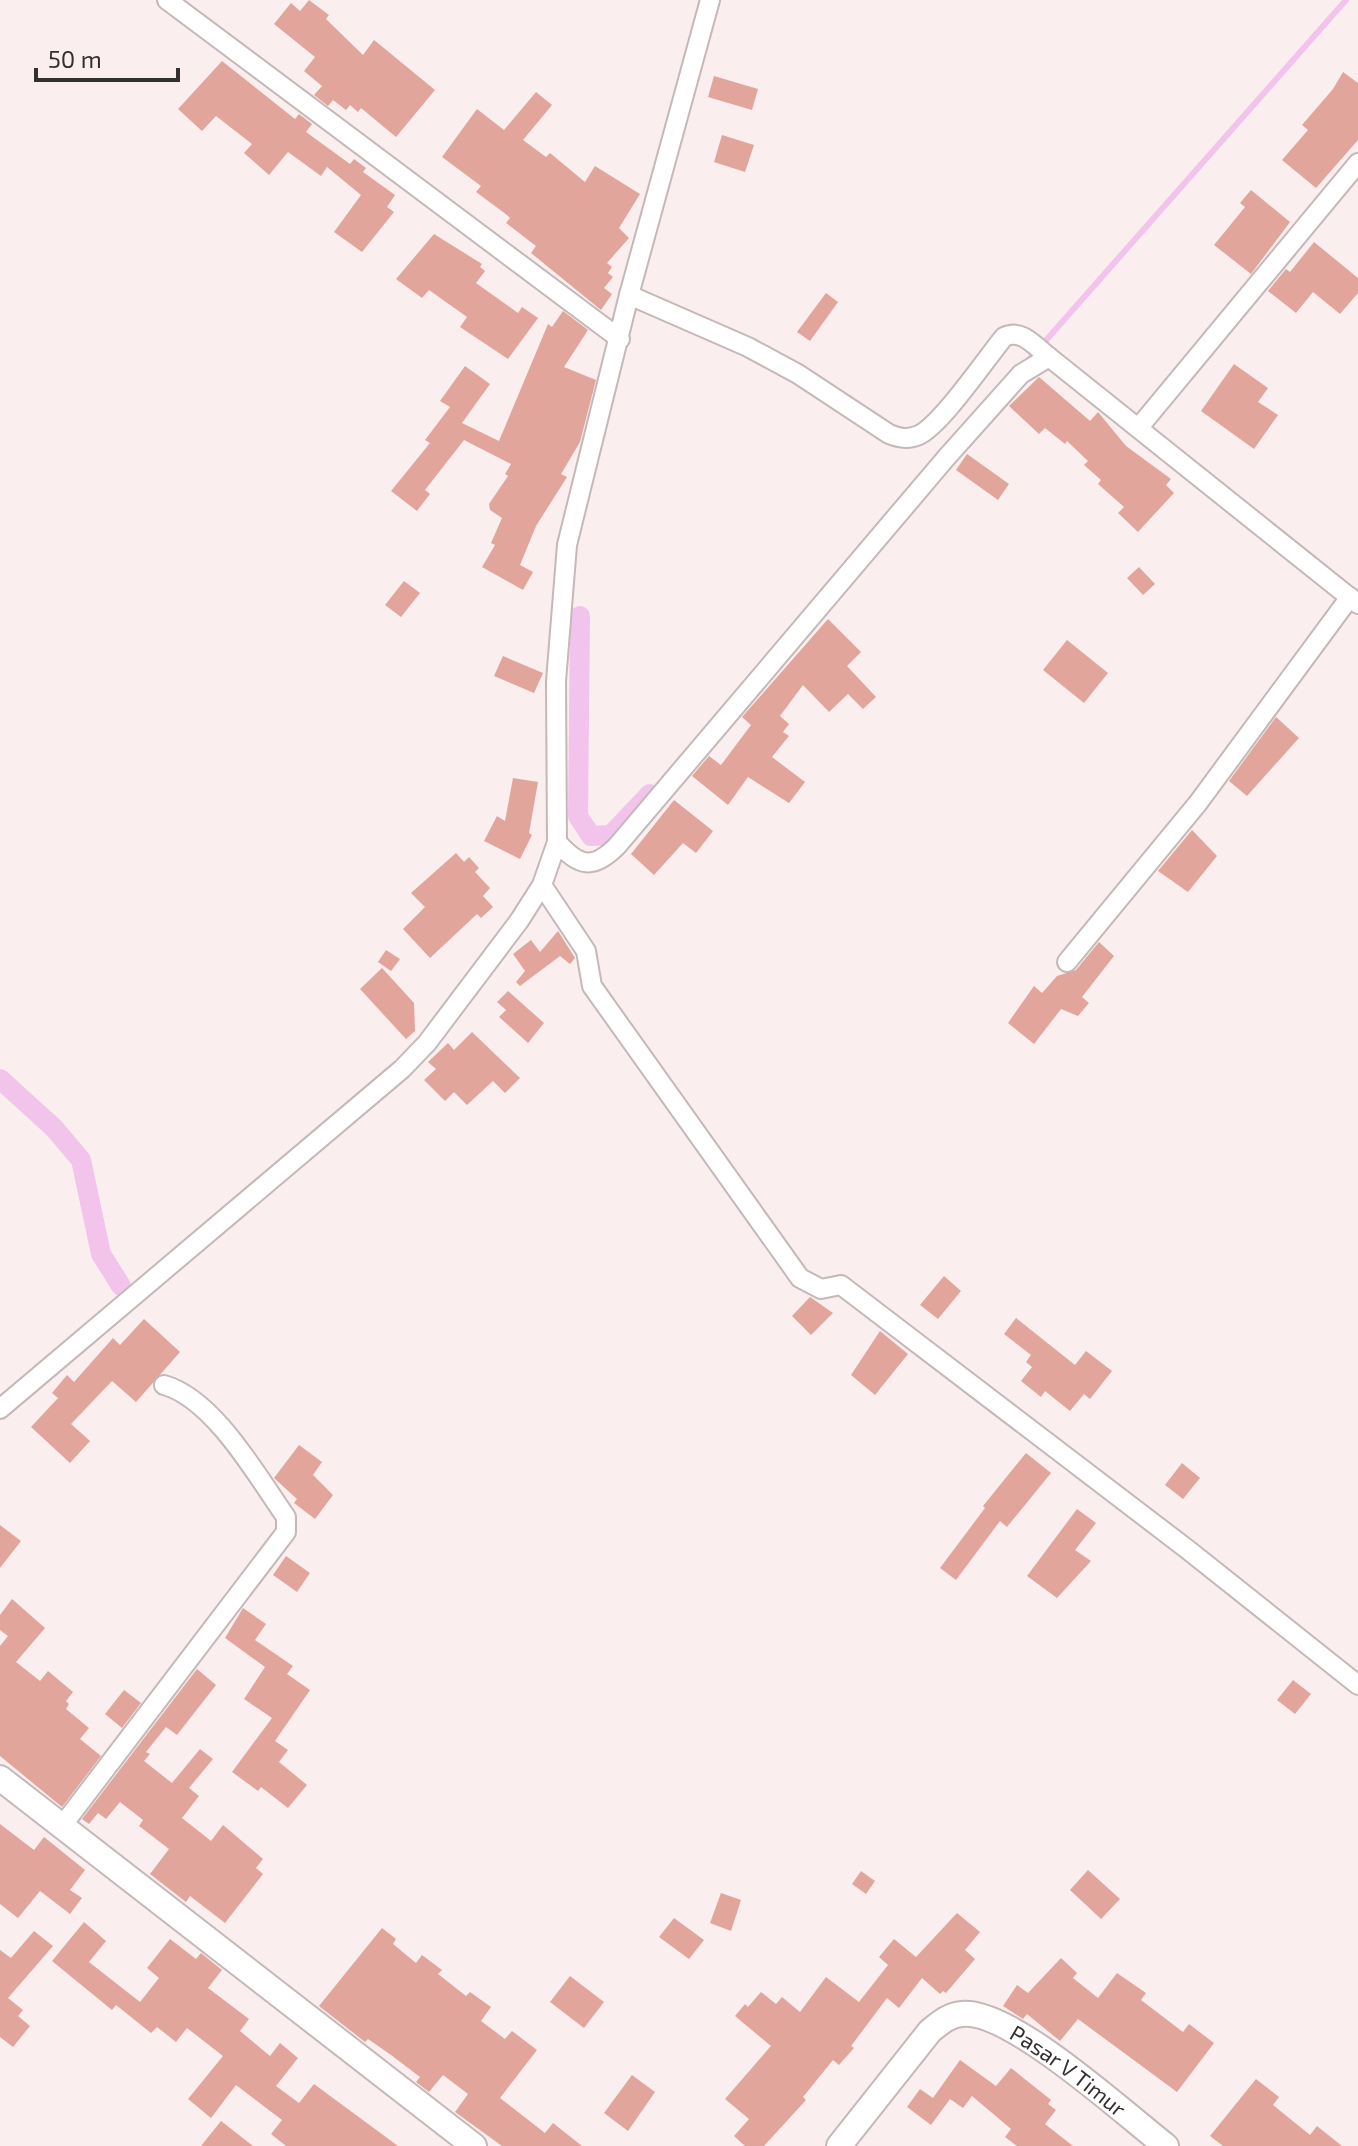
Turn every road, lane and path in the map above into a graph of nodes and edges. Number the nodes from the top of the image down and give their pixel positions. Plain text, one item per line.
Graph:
1 (167, 0) edge
2 (710, 0) edge
3 (1358, 163) edge
4 (629, 295) junction
5 (620, 339) junction
6 (1045, 354) junction
7 (1140, 426) junction
8 (1354, 601) edge
9 (557, 842) junction
10 (542, 885) junction
11 (1067, 962) dead end
12 (164, 1385) dead end
13 (0, 1409) edge
14 (1358, 1685) edge
15 (0, 1778) edge
16 (62, 1826) junction
17 (474, 2146) edge
18 (839, 2146) edge
19 (1166, 2146) edge

1 - 5 street
2 - 4 street
3 - 7 street
4 - 5 street
4 - 6 street
5 - 9 street
6 - 7 street
6 - 9 street
7 - 8 street
8 - 11 street
9 - 10 street
10 - 13 street
10 - 14 street
12 - 16 street
15 - 16 street
16 - 17 street
18 - 19 street, Pasar V Timur

